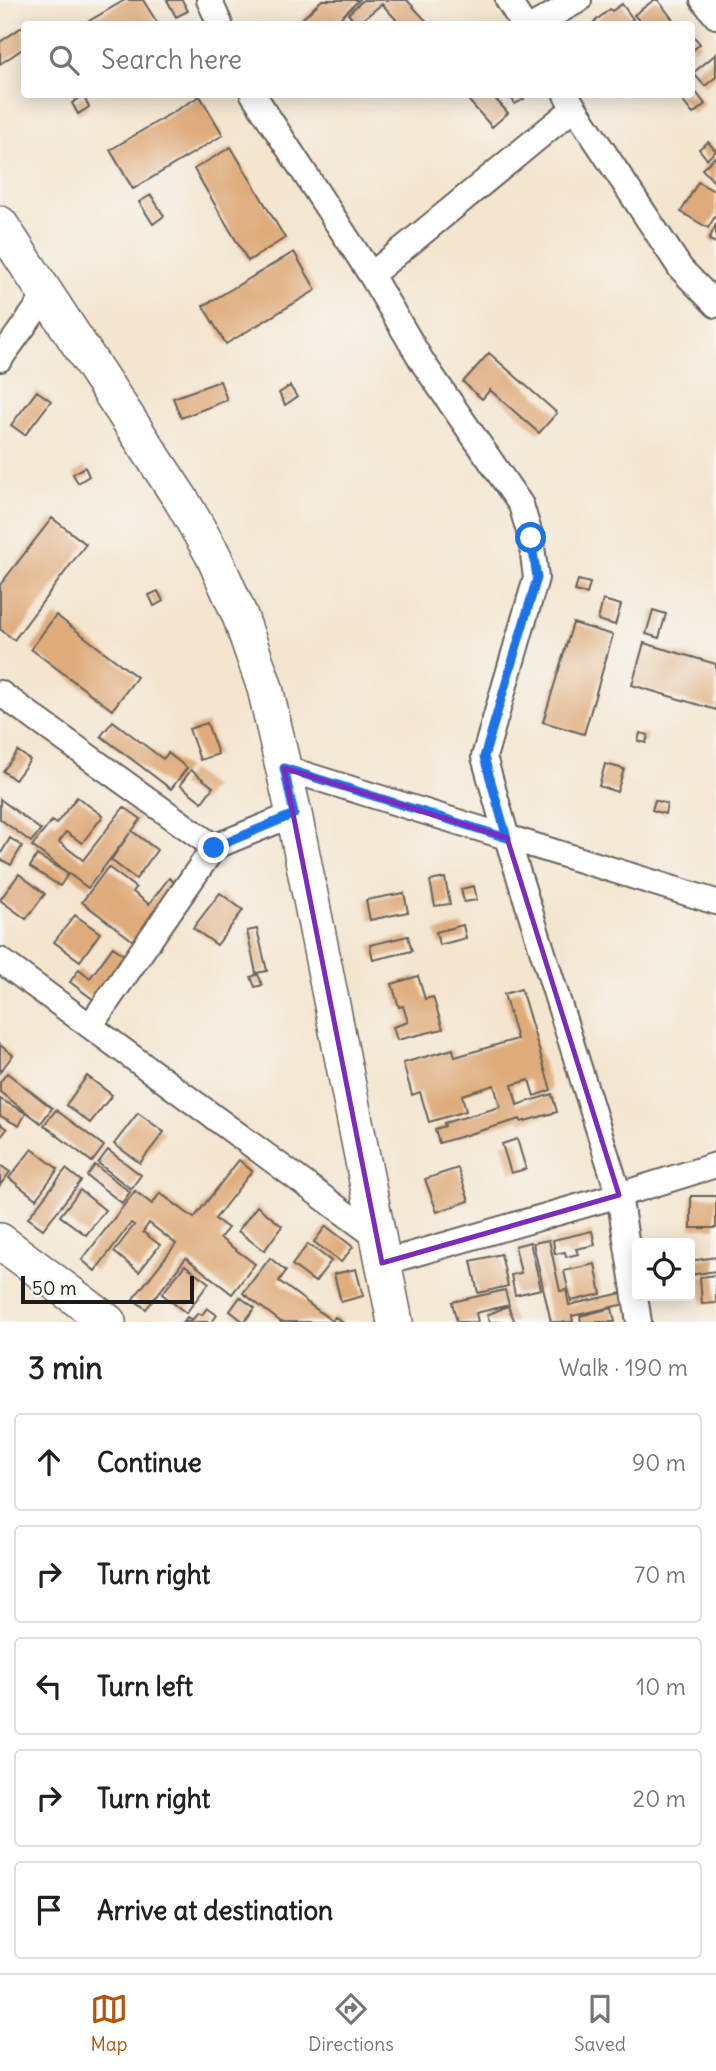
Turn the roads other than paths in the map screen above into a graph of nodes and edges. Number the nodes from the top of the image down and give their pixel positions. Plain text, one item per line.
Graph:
1 (209, 0) edge
2 (508, 0) edge
3 (579, 0) edge
4 (704, 0) edge
5 (716, 16) edge
6 (219, 21) edge
7 (521, 21) edge
8 (541, 21) edge
9 (256, 98) edge
10 (570, 101) edge
11 (0, 224) edge
12 (371, 275) junction
13 (47, 294) junction
14 (716, 305) edge
15 (0, 359) edge
16 (0, 693) edge
17 (284, 768) junction
18 (294, 814) junction
19 (507, 838) junction
20 (214, 848) junction
21 (716, 902) edge
22 (0, 960) edge
23 (90, 1026) junction
24 (716, 1165) edge
25 (619, 1195) junction
26 (0, 1241) edge
27 (379, 1250) junction
28 (108, 1322) edge
29 (395, 1322) edge
30 (639, 1322) edge

1 - 6 street
2 - 7 street
3 - 8 street
4 - 5 street
9 - 12 street
10 - 12 street
10 - 14 street
11 - 13 street
12 - 19 street
13 - 15 street
13 - 17 street
16 - 20 street
17 - 18 street
17 - 19 street
18 - 20 street
18 - 27 street
19 - 21 street
19 - 25 street
20 - 23 street
22 - 23 street
23 - 27 street
24 - 25 street
25 - 27 street
25 - 30 street
26 - 28 street
27 - 29 street

